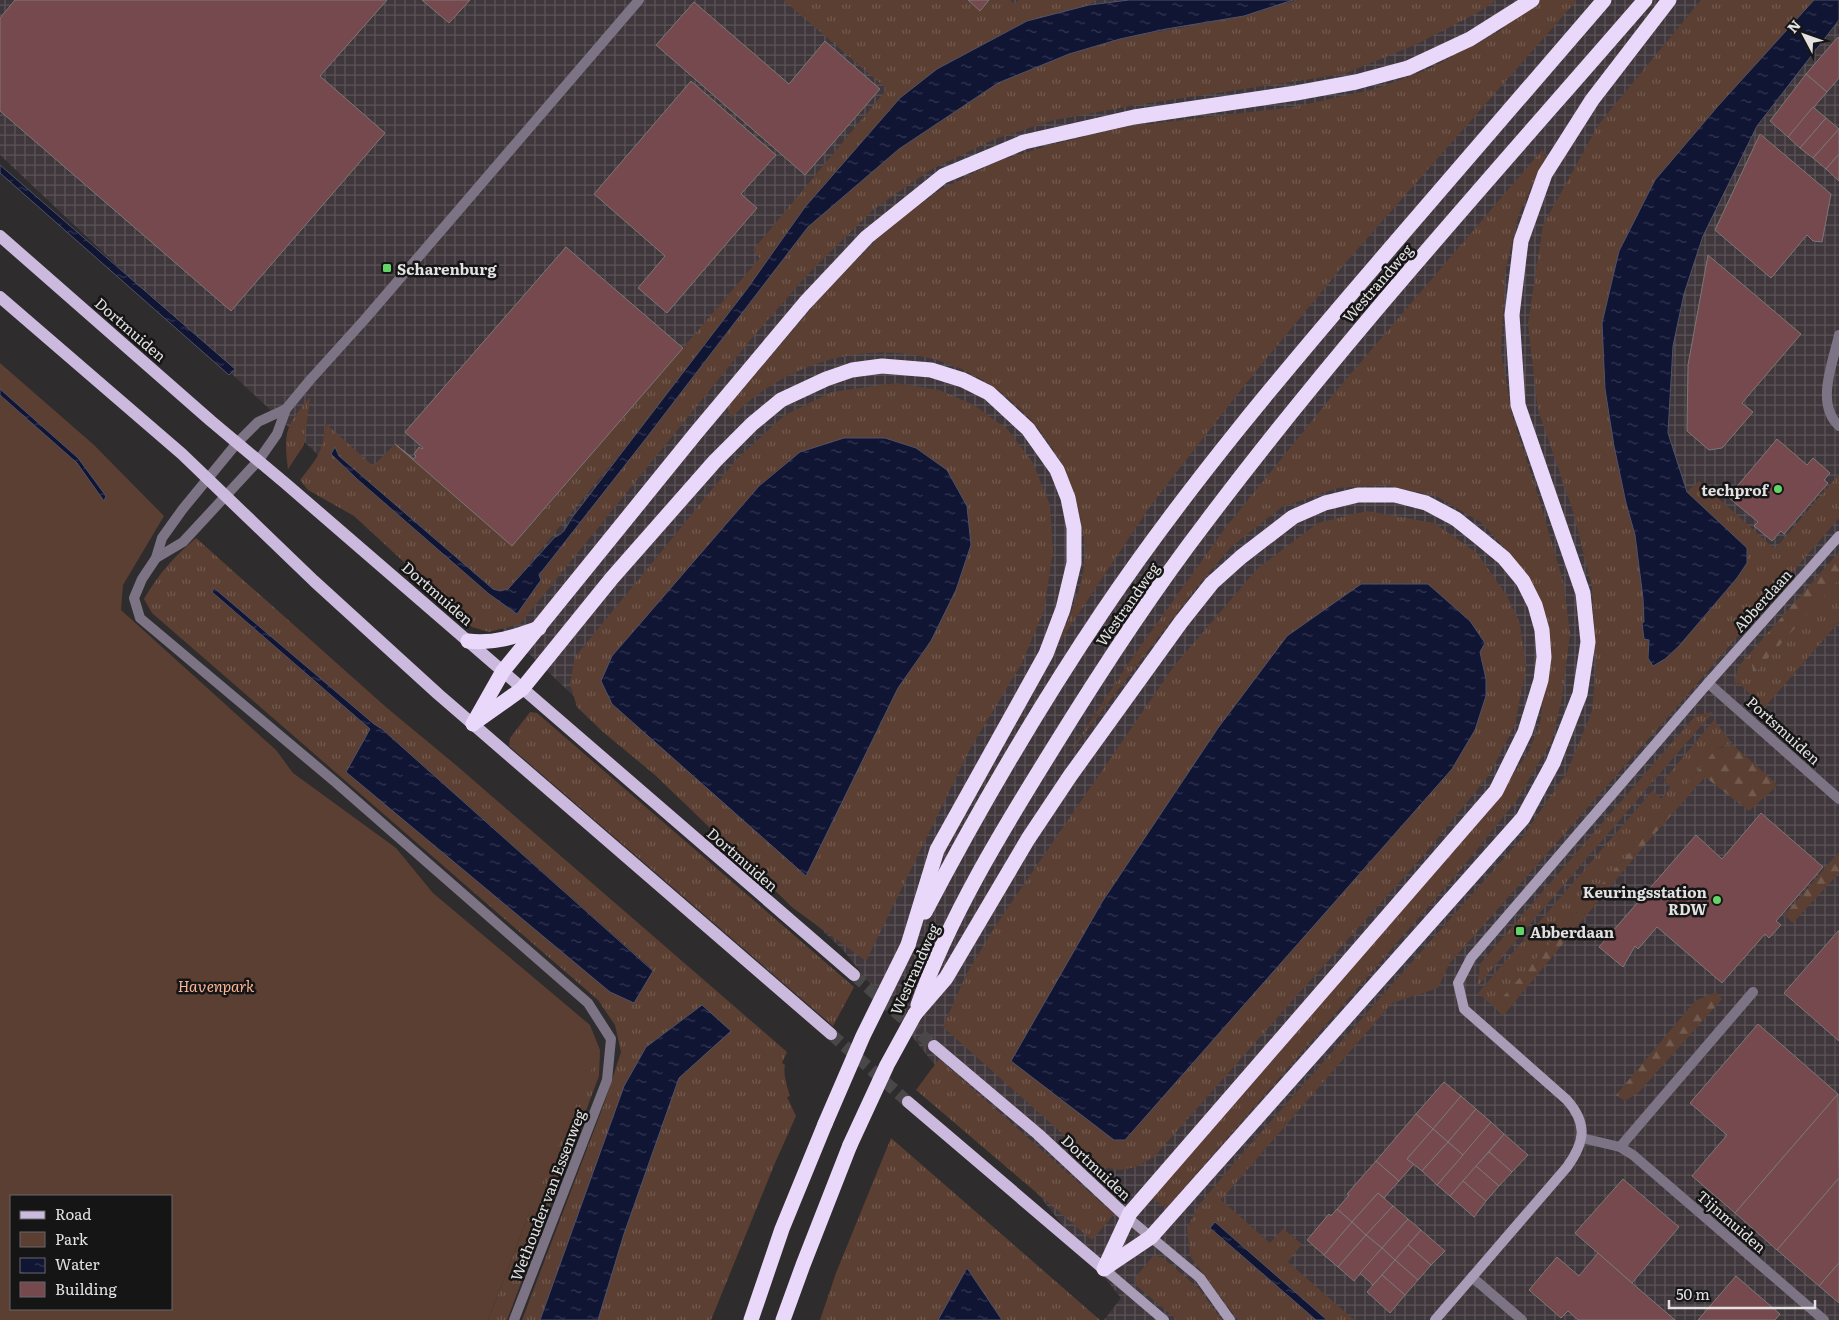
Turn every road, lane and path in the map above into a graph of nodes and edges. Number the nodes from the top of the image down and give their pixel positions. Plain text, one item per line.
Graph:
1 (639, 0) edge
2 (1532, 0) edge
3 (1604, 0) edge
4 (1645, 0) edge
5 (1669, 0) edge
6 (0, 236) edge
7 (0, 297) edge
8 (1839, 335) edge
9 (286, 409) junction
10 (1839, 426) edge
11 (237, 443) junction
12 (258, 461) junction
13 (209, 479) junction
14 (226, 496) junction
15 (1839, 536) edge
16 (156, 558) junction
17 (539, 628) junction
18 (468, 641) junction
19 (503, 671) junction
20 (1708, 683) junction
21 (522, 689) junction
22 (473, 724) junction
23 (1839, 799) edge
24 (908, 945) junction
25 (854, 975) tunnel mouth
26 (1753, 992) dead end
27 (915, 1014) junction
28 (831, 1034) tunnel mouth
29 (934, 1046) tunnel mouth
30 (908, 1102) tunnel mouth
31 (1582, 1138) junction
32 (1620, 1147) junction
33 (1127, 1217) junction
34 (1151, 1237) junction
35 (1104, 1269) junction
36 (1472, 1277) junction
37 (514, 1320) edge
38 (751, 1320) edge
39 (784, 1320) edge
40 (1164, 1320) edge
41 (1230, 1320) edge
42 (1435, 1320) edge
43 (1522, 1320) edge
44 (1824, 1320) edge

1 - 9 street
2 - 17 highway
3 - 24 highway, Westrandweg
4 - 27 highway, Westrandweg
5 - 34 highway
6 - 11 main road, Dortmuiden
7 - 13 main road
8 - 10 street
9 - 11 street
9 - 12 street
11 - 12 main road, Dortmuiden
11 - 13 street
12 - 14 street
12 - 18 main road, Dortmuiden
13 - 14 main road
13 - 16 street
14 - 16 street
14 - 22 main road
15 - 20 main road, Abberdaan
16 - 37 street, Wethouder van Essenweg
17 - 18 highway
17 - 19 highway
18 - 19 main road, Dortmuiden
19 - 21 main road, Dortmuiden
19 - 22 highway
20 - 23 street, Portsmuiden
20 - 31 main road, Abberdaan
21 - 22 highway
21 - 24 highway
21 - 25 main road, Dortmuiden
22 - 28 main road
24 - 38 highway, Westrandweg, bridge
26 - 32 street
27 - 33 highway
27 - 39 highway, Westrandweg, bridge
29 - 33 main road, Dortmuiden
30 - 35 main road
31 - 32 street, Tijnmuiden
31 - 36 main road
32 - 44 street, Tijnmuiden
33 - 34 main road, Dortmuiden
33 - 35 highway
34 - 35 highway
34 - 41 main road, Dortmuiden
35 - 40 main road
36 - 42 main road
36 - 43 street

